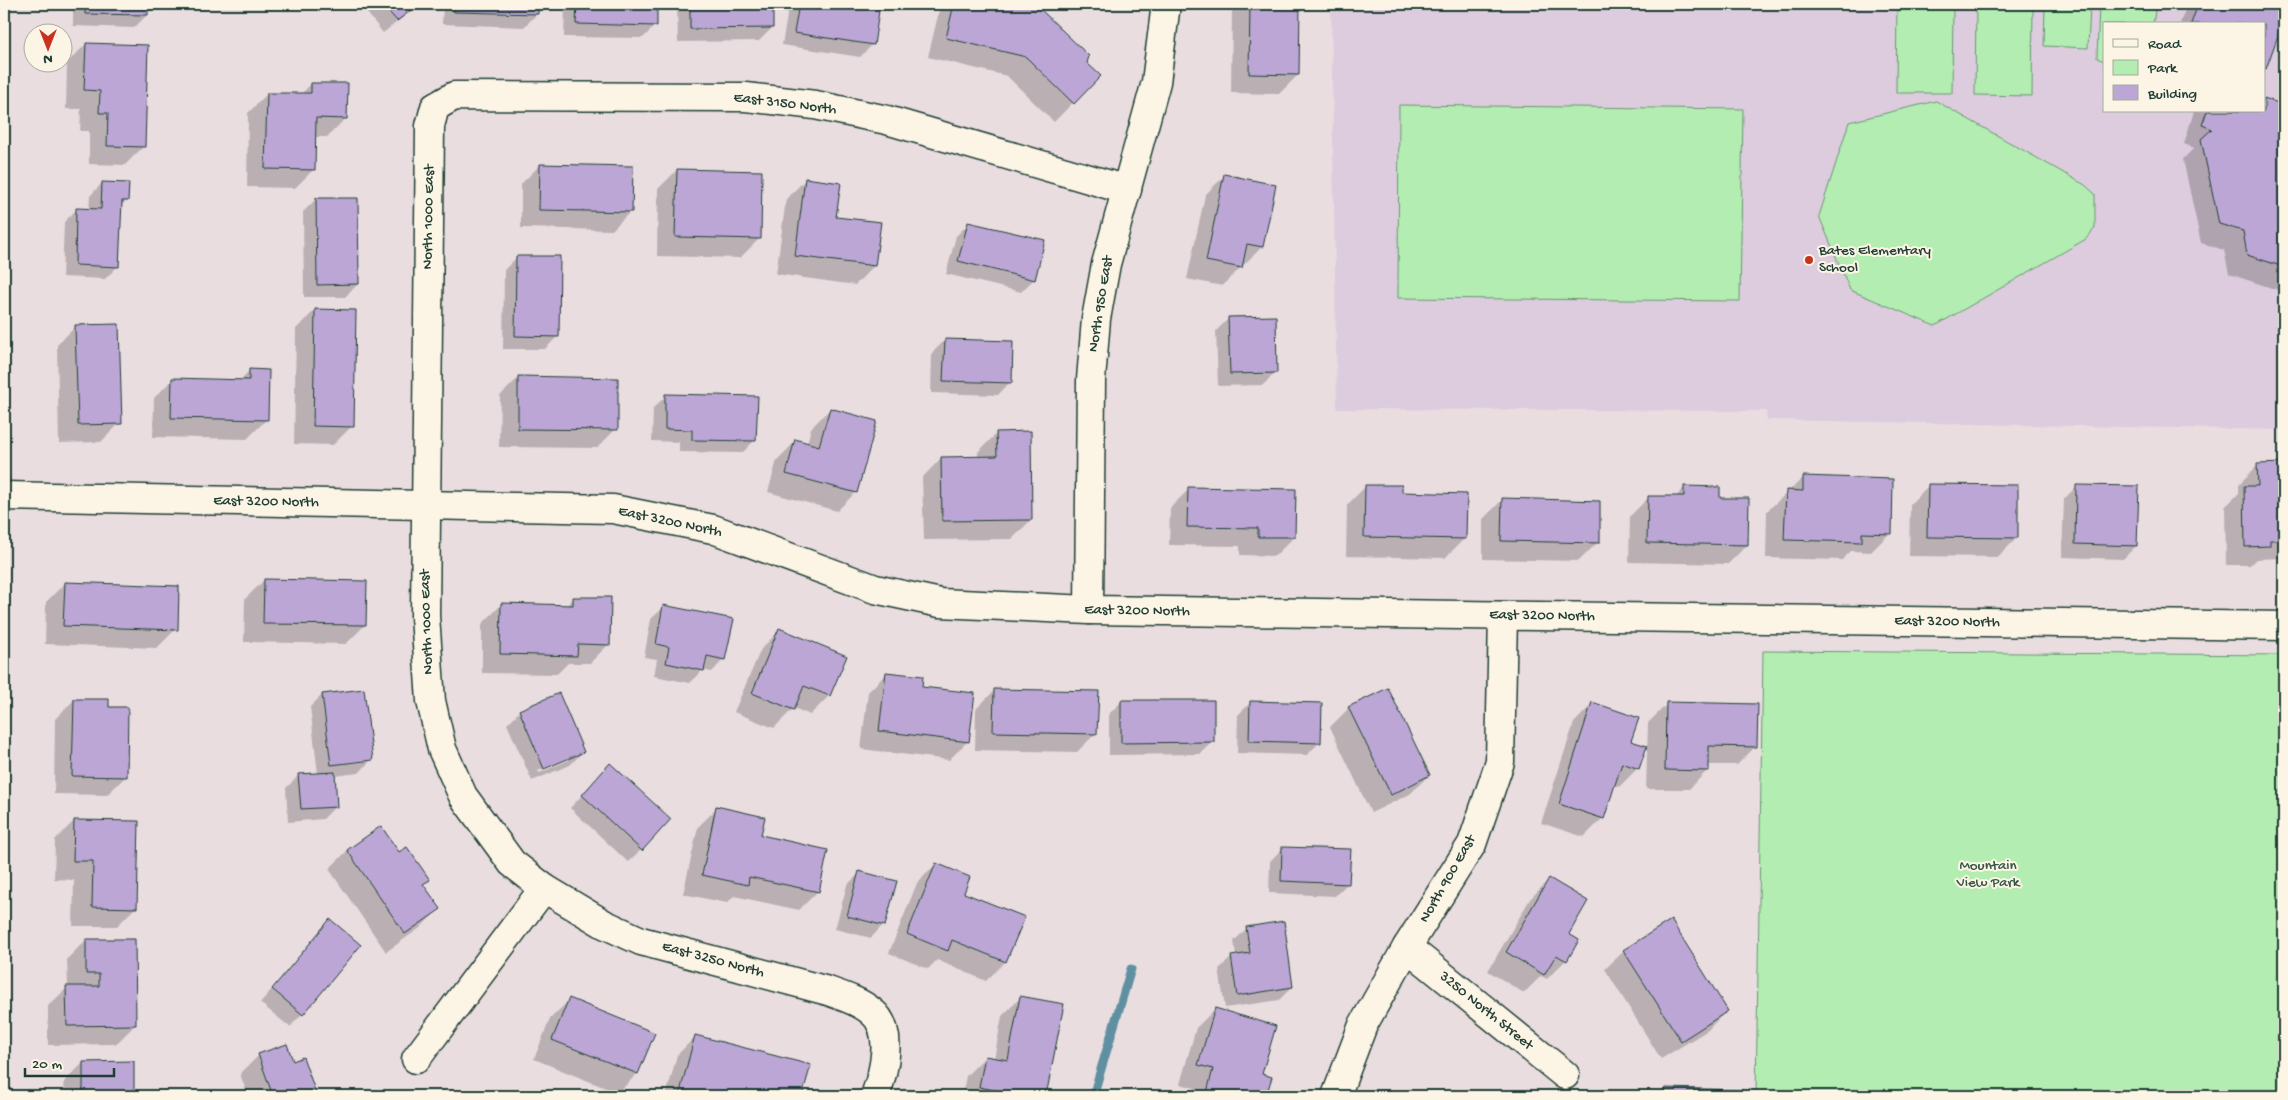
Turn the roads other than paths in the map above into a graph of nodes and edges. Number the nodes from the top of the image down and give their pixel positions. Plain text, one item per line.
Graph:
1 (1166, 4) edge
2 (435, 107) joint
3 (1127, 190) junction
4 (4, 496) edge
5 (426, 505) junction
6 (1089, 610) junction
7 (1503, 616) junction
8 (2284, 626) edge
9 (544, 888) junction
10 (1407, 947) junction
11 (416, 1058) dead end
12 (1565, 1075) dead end
13 (875, 1096) edge
14 (1336, 1096) edge

1 - 3 street, North 950 East
2 - 3 street, East 3150 North
2 - 5 street, North 1000 East
3 - 6 street, North 950 East
4 - 5 street, East 3200 North
5 - 6 street, East 3200 North
5 - 9 street, North 1000 East
6 - 7 street, East 3200 North
7 - 8 street, East 3200 North
7 - 10 street, North 900 East
9 - 11 street
9 - 13 street, East 3250 North
10 - 12 street, 3250 North Street
10 - 14 street, North 900 East

